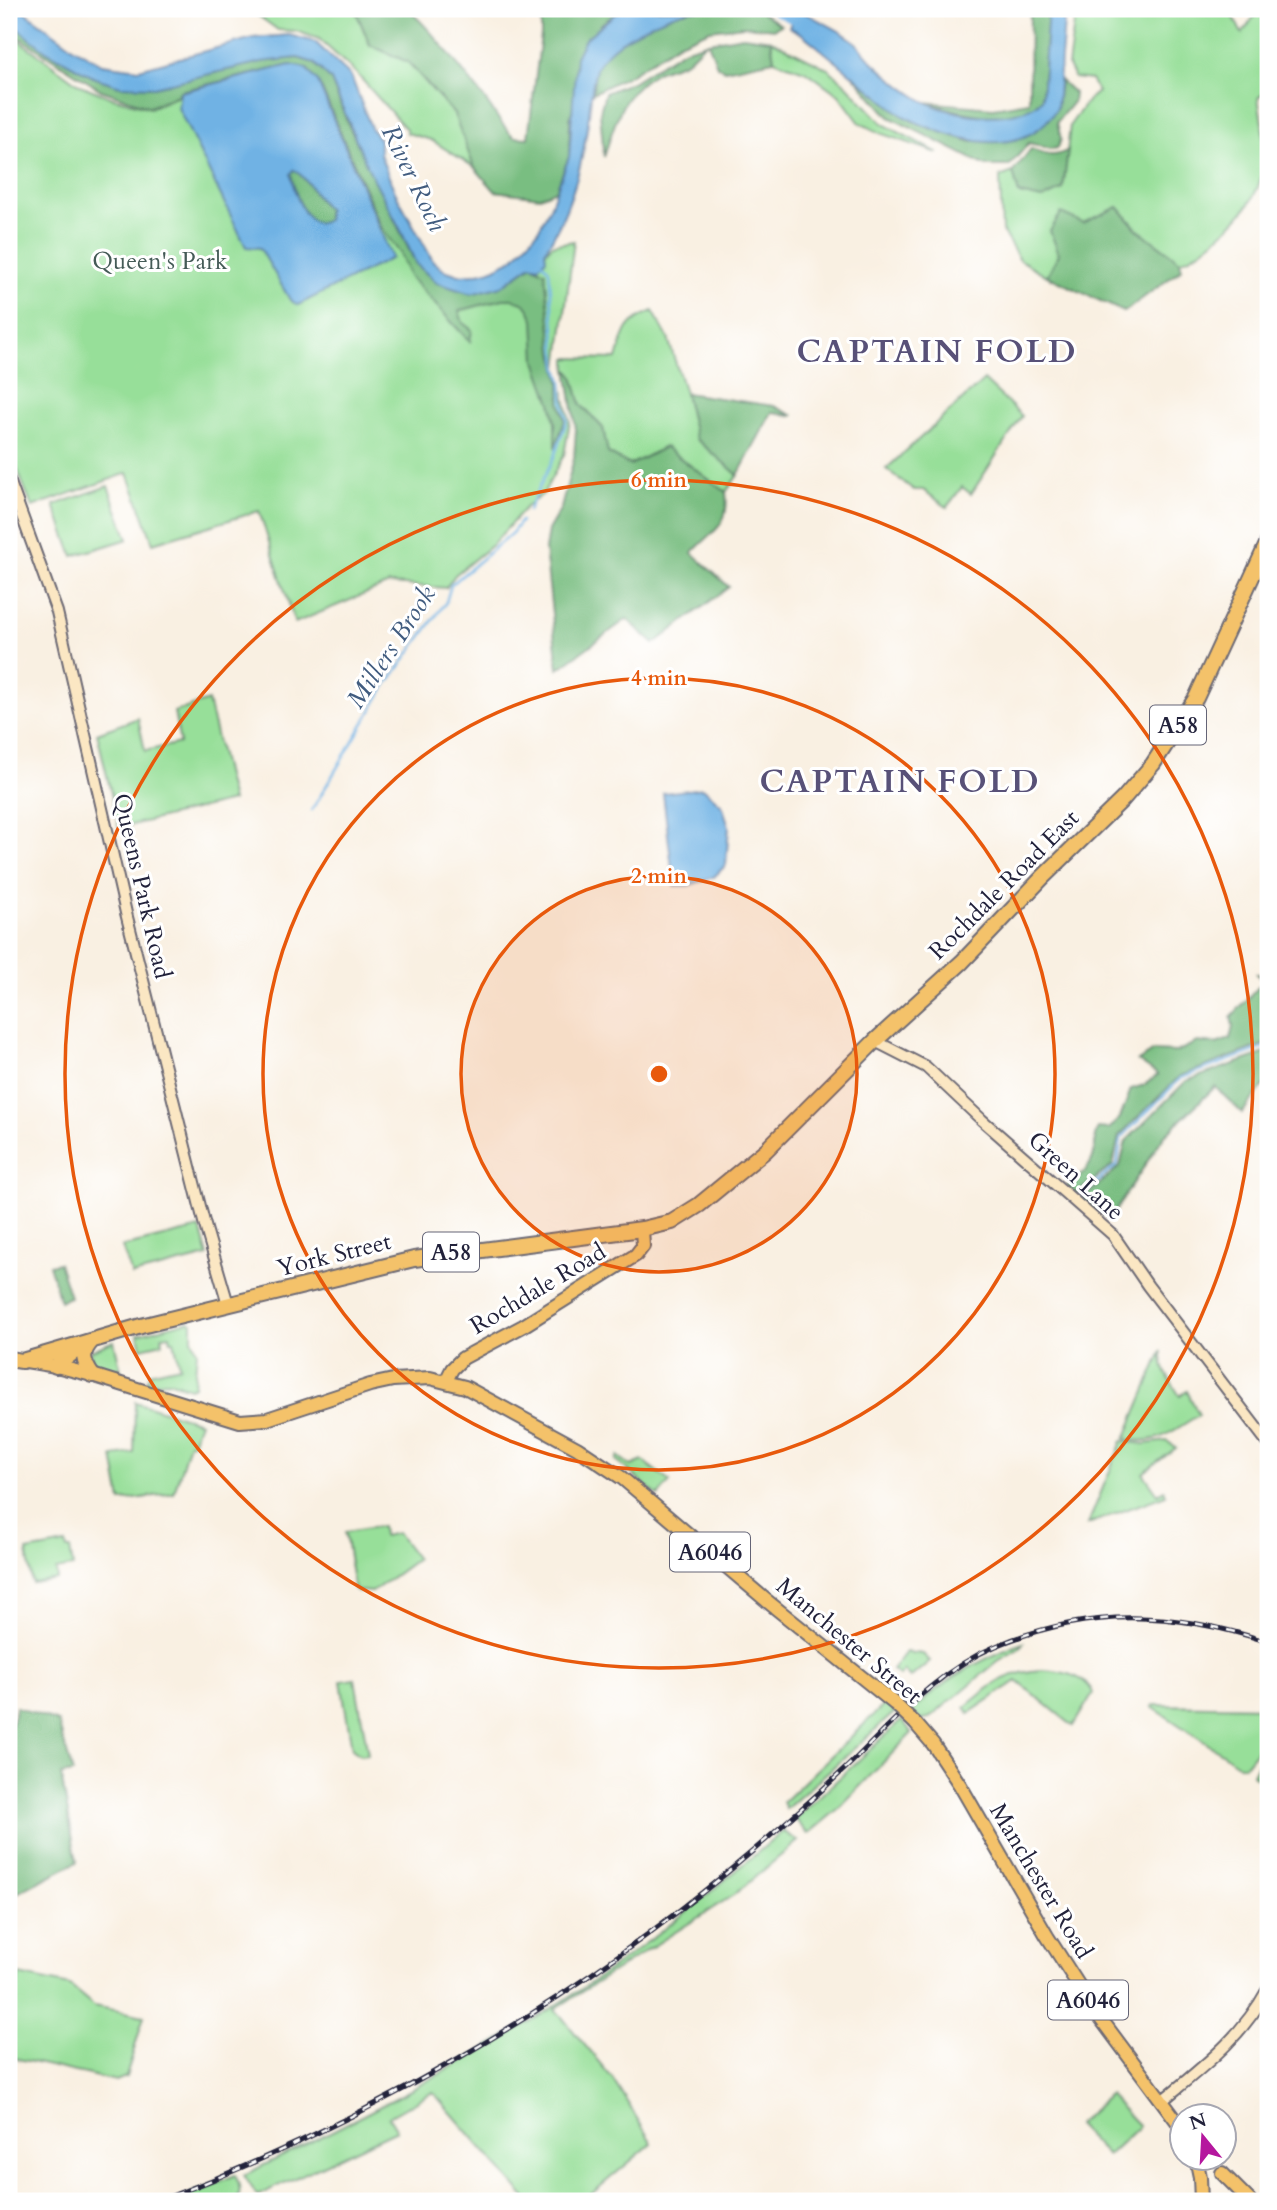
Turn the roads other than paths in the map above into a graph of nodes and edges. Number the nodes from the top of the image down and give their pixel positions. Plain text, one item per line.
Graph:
1 (9, 480) edge
2 (1268, 542) edge
3 (875, 1041) junction
4 (699, 1205) joint
5 (642, 1229) junction
6 (228, 1304) junction
7 (92, 1341) junction
8 (15, 1360) edge
9 (56, 1366) junction
10 (92, 1375) junction
11 (446, 1381) junction
12 (1268, 1443) edge
13 (915, 1723) joint
14 (1268, 1989) edge
15 (1163, 2100) junction
16 (1168, 2107) edge
17 (1198, 2172) edge
18 (1222, 2173) dead end
19 (1200, 2201) edge
20 (1250, 2201) edge

1 - 6 street, Queens Park Road
2 - 3 highway, Rochdale Road East / A58
3 - 4 highway, Rochdale Road East / A58
3 - 12 street, Green Lane
4 - 5 highway, York Street / A58
5 - 6 highway, York Street / A58
5 - 11 main road, Rochdale Road
6 - 7 highway, York Street / A58
7 - 8 highway, York Street / A58
7 - 9 highway
7 - 10 highway
8 - 9 main road, A6046
9 - 10 main road, A6046
10 - 11 main road, A6046
11 - 13 main road, Manchester Street / A6046, bridge
13 - 15 main road, Manchester Road / A6046
14 - 15 street
15 - 16 main road, Manchester Road / A6046
17 - 19 main road
18 - 20 main road

